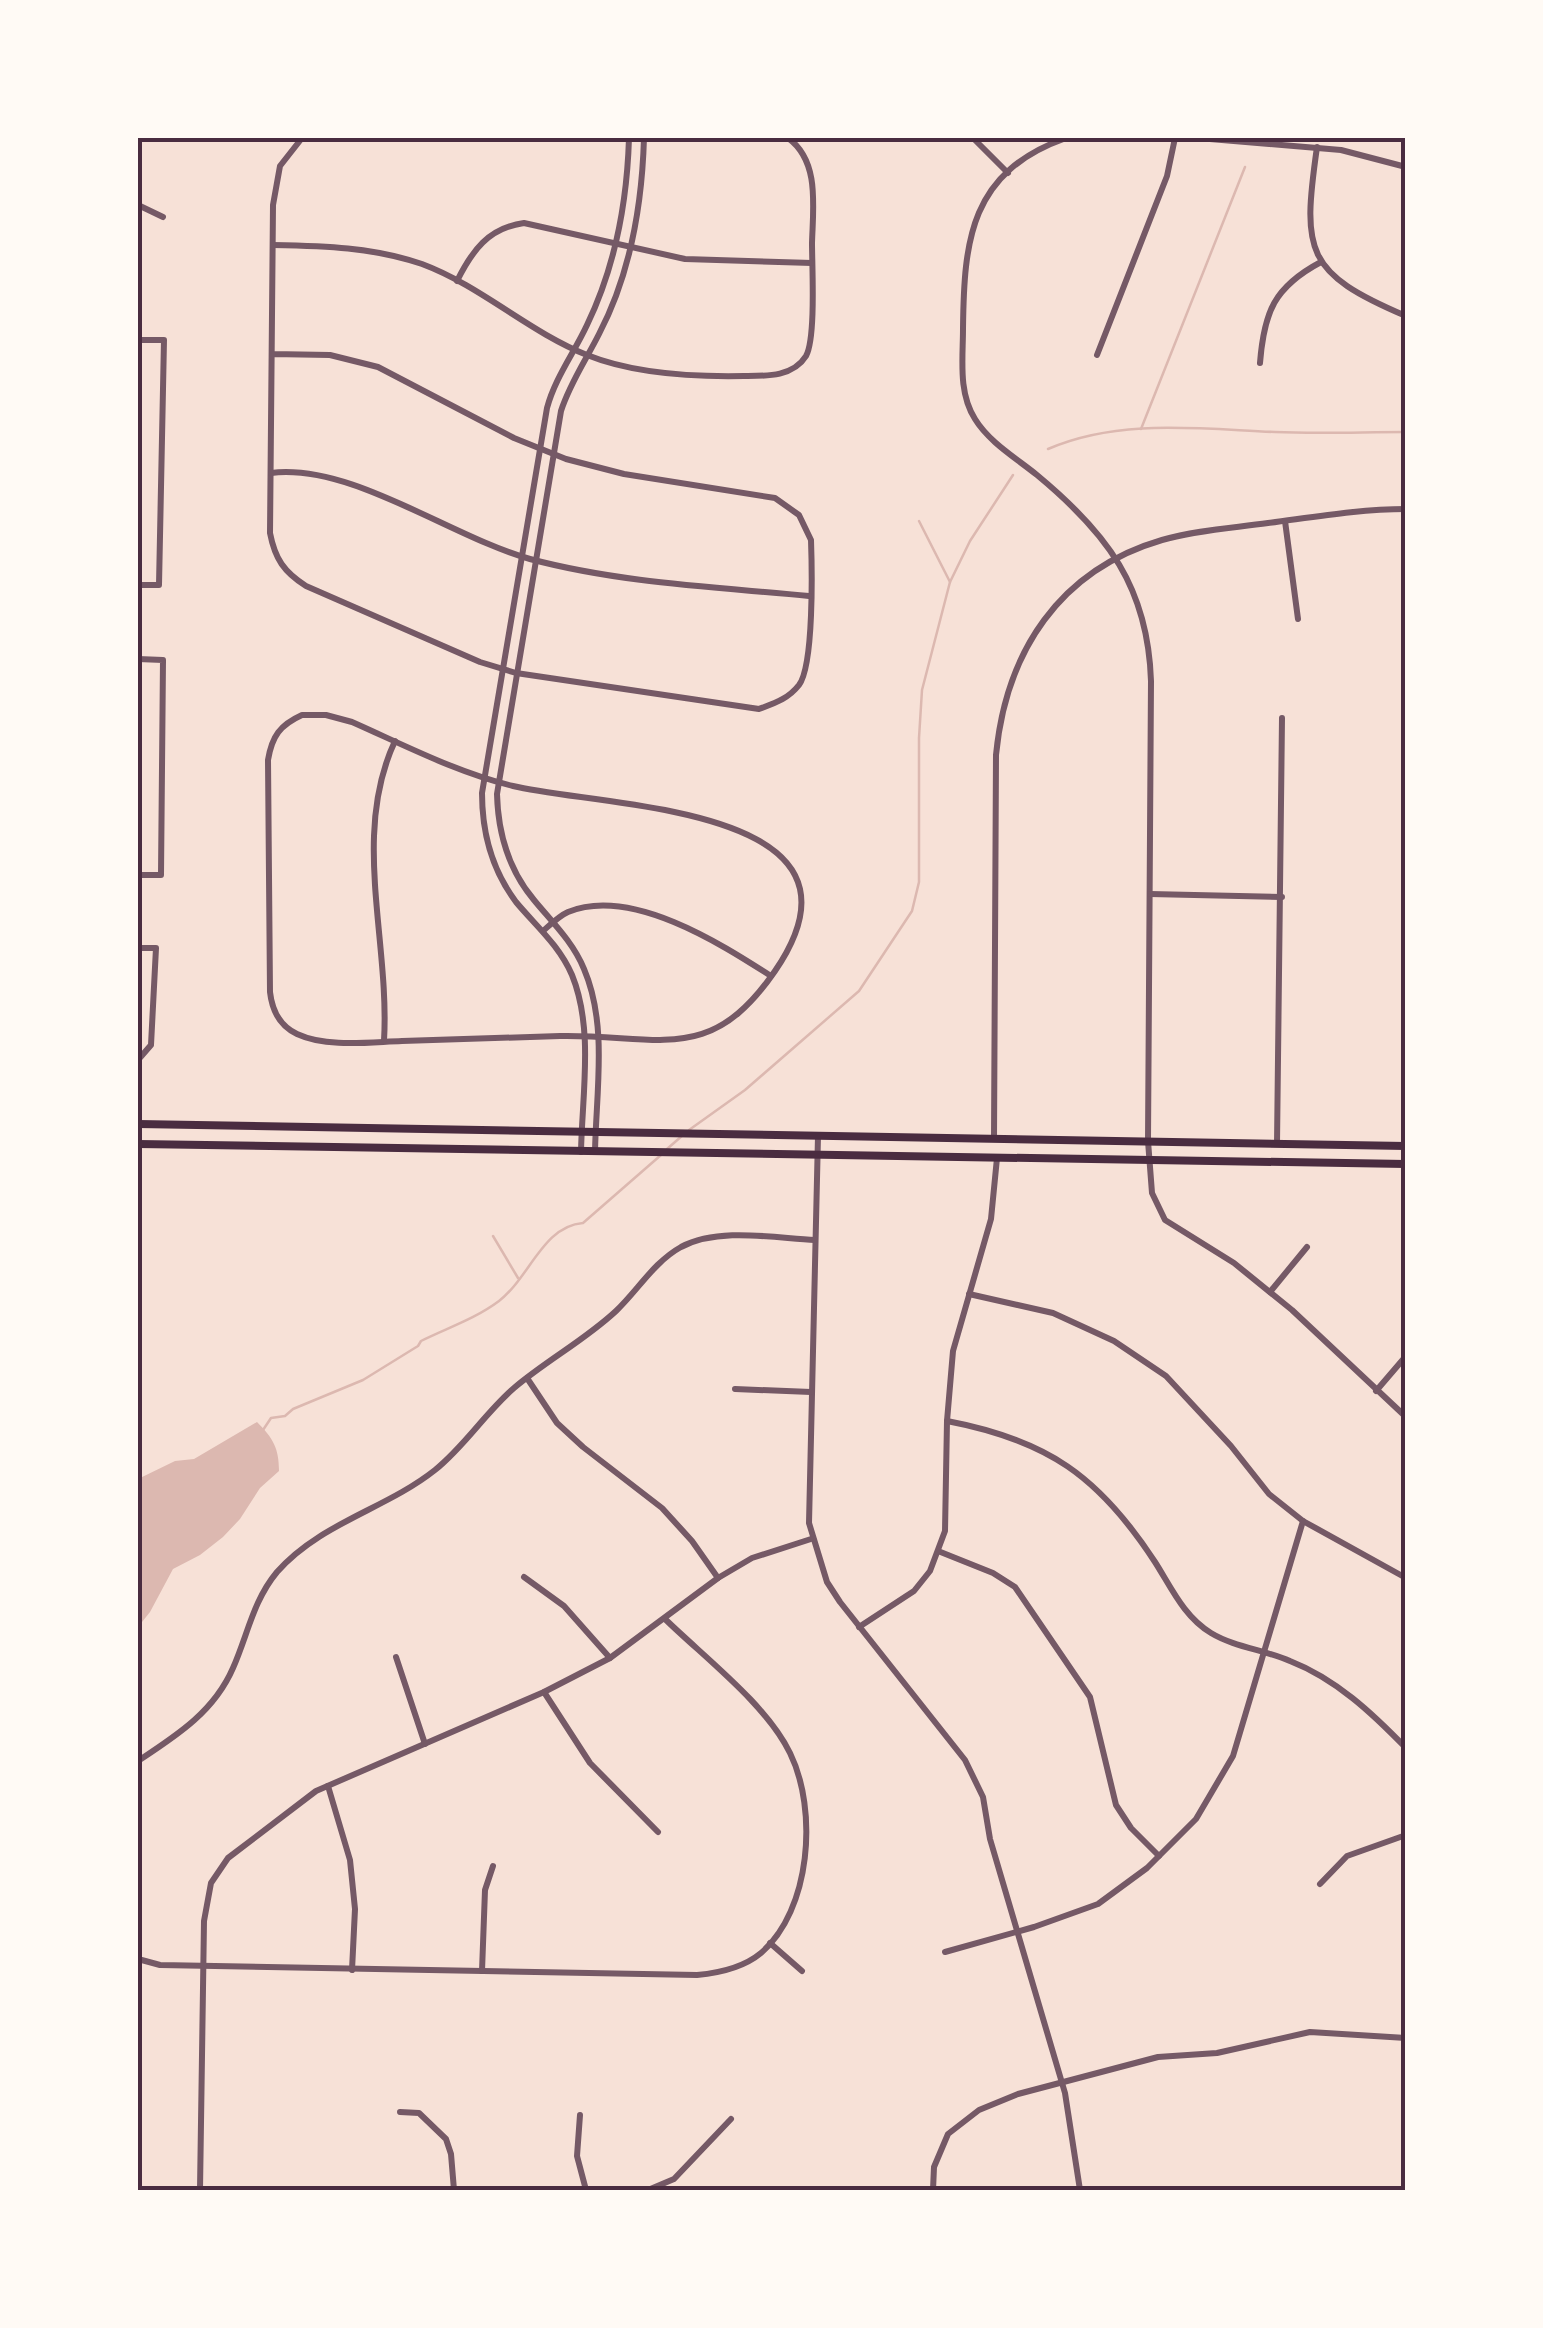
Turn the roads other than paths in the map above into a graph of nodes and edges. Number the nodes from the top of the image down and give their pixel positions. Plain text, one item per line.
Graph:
1 (302, 138) edge
2 (629, 138) edge
3 (644, 138) edge
4 (788, 138) edge
5 (974, 138) edge
6 (1066, 138) edge
7 (1175, 138) edge
8 (1198, 138) edge
9 (1317, 147) junction
10 (1406, 167) edge
11 (1008, 173) junction
12 (138, 205) edge
13 (163, 217) dead end
14 (272, 245) junction
15 (616, 246) junction
16 (631, 249) junction
17 (1321, 262) junction
18 (812, 263) junction
19 (457, 281) junction
20 (1406, 316) edge
21 (138, 340) edge
22 (575, 349) junction
23 (272, 354) junction
24 (587, 355) junction
25 (1097, 355) dead end
26 (1260, 363) dead end
27 (540, 448) junction
28 (553, 454) junction
29 (271, 473) junction
30 (1406, 509) edge
31 (1285, 521) junction
32 (521, 556) junction
33 (1117, 559) junction
34 (535, 560) junction
35 (138, 585) edge
36 (810, 596) junction
37 (1298, 619) dead end
38 (138, 659) edge
39 (503, 669) junction
40 (516, 673) junction
41 (1282, 718) dead end
42 (394, 741) junction
43 (484, 776) junction
44 (498, 782) junction
45 (138, 875) edge
46 (1150, 894) junction
47 (1282, 897) junction
48 (554, 922) junction
49 (543, 931) junction
50 (138, 948) edge
51 (771, 976) junction
52 (583, 1036) junction
53 (598, 1037) junction
54 (384, 1041) junction
55 (138, 1060) edge
56 (138, 1124) edge
57 (582, 1132) junction
58 (596, 1133) junction
59 (818, 1136) junction
60 (994, 1138) junction
61 (1148, 1141) junction
62 (138, 1144) edge
63 (1276, 1144) junction
64 (1406, 1146) edge
65 (581, 1152) junction
66 (595, 1152) junction
67 (818, 1155) junction
68 (996, 1158) junction
69 (1148, 1160) junction
70 (1406, 1164) edge
71 (816, 1240) junction
72 (1306, 1247) dead end
73 (1270, 1292) junction
74 (969, 1294) junction
75 (1406, 1356) edge
76 (526, 1378) junction
77 (735, 1389) dead end
78 (811, 1392) junction
79 (1376, 1392) junction
80 (1406, 1417) edge
81 (947, 1422) junction
82 (1304, 1521) junction
83 (811, 1539) junction
84 (938, 1551) junction
85 (524, 1576) dead end
86 (718, 1578) junction
87 (1406, 1578) edge
88 (665, 1619) junction
89 (859, 1626) junction
90 (1264, 1652) junction
91 (396, 1657) dead end
92 (610, 1658) junction
93 (544, 1692) junction
94 (425, 1744) junction
95 (1406, 1748) edge
96 (138, 1761) edge
97 (328, 1786) junction
98 (658, 1832) dead end
99 (1406, 1835) edge
100 (1160, 1856) junction
101 (493, 1866) dead end
102 (1320, 1884) dead end
103 (1019, 1932) junction
104 (770, 1943) junction
105 (945, 1952) dead end
106 (138, 1959) edge
107 (204, 1966) junction
108 (352, 1970) junction
109 (802, 1971) dead end
110 (482, 1972) junction
111 (1406, 2038) edge
112 (1062, 2083) junction
113 (400, 2112) dead end
114 (580, 2115) dead end
115 (731, 2119) dead end
116 (200, 2190) edge
117 (454, 2190) edge
118 (586, 2190) edge
119 (648, 2190) edge
120 (932, 2190) edge
121 (1080, 2190) edge

1 - 14 street
2 - 15 street
3 - 16 street
4 - 18 street
5 - 11 street
6 - 11 street
7 - 25 street
8 - 9 street
9 - 10 street
9 - 17 street
11 - 33 street
12 - 13 street
14 - 19 street
14 - 23 street
15 - 16 street
15 - 19 street
15 - 22 street
16 - 18 street
16 - 24 street
17 - 20 street
17 - 26 street
18 - 24 street
19 - 22 street
21 - 35 street
22 - 24 street
22 - 27 street
23 - 27 street
23 - 29 street
24 - 28 street
27 - 28 street
27 - 32 street
28 - 34 street
28 - 36 street
29 - 32 street
29 - 39 street
30 - 31 street
31 - 33 street
31 - 37 street
32 - 34 street
32 - 39 street
33 - 46 street
33 - 60 street
34 - 36 street
34 - 40 street
36 - 40 street
38 - 45 street
39 - 40 street
39 - 43 street
40 - 44 street
41 - 47 street
42 - 43 street
42 - 54 street
42 - 54 street
43 - 44 street
43 - 49 street
44 - 48 street
44 - 51 street
46 - 47 street
46 - 61 street
47 - 63 street
48 - 49 street
48 - 51 street
48 - 53 street
49 - 52 street
50 - 55 street
51 - 53 street
52 - 53 street
52 - 54 street
52 - 57 street
53 - 58 street
56 - 57 main road
57 - 58 main road
57 - 65 street
58 - 59 main road
58 - 66 street
59 - 60 main road
59 - 67 street
60 - 61 main road
61 - 63 main road
61 - 69 street
62 - 65 main road
63 - 64 main road
65 - 66 main road
66 - 67 main road
67 - 68 main road
67 - 71 street
68 - 69 main road
68 - 74 street
69 - 70 main road
69 - 73 street
71 - 76 street
71 - 78 street
72 - 73 street
73 - 79 street
74 - 81 street
74 - 82 street
75 - 79 street
76 - 86 street
76 - 96 street
77 - 78 street
78 - 83 street
79 - 80 street
81 - 84 street
81 - 90 street
82 - 87 street
82 - 90 street
83 - 86 street
83 - 89 street
84 - 89 street
84 - 100 street
85 - 92 street
86 - 88 street
88 - 92 street
88 - 104 street
89 - 103 street
90 - 95 street
90 - 100 street
91 - 94 street
92 - 93 street
93 - 94 street
93 - 98 street
94 - 97 street
97 - 107 street
97 - 108 street
99 - 102 street
100 - 103 street
101 - 110 street
103 - 105 street
103 - 112 street
104 - 109 street
104 - 110 street
106 - 107 street
107 - 108 street
107 - 116 street
108 - 110 street
111 - 112 street
112 - 120 street
112 - 121 street
113 - 117 street
114 - 118 street
115 - 119 street

